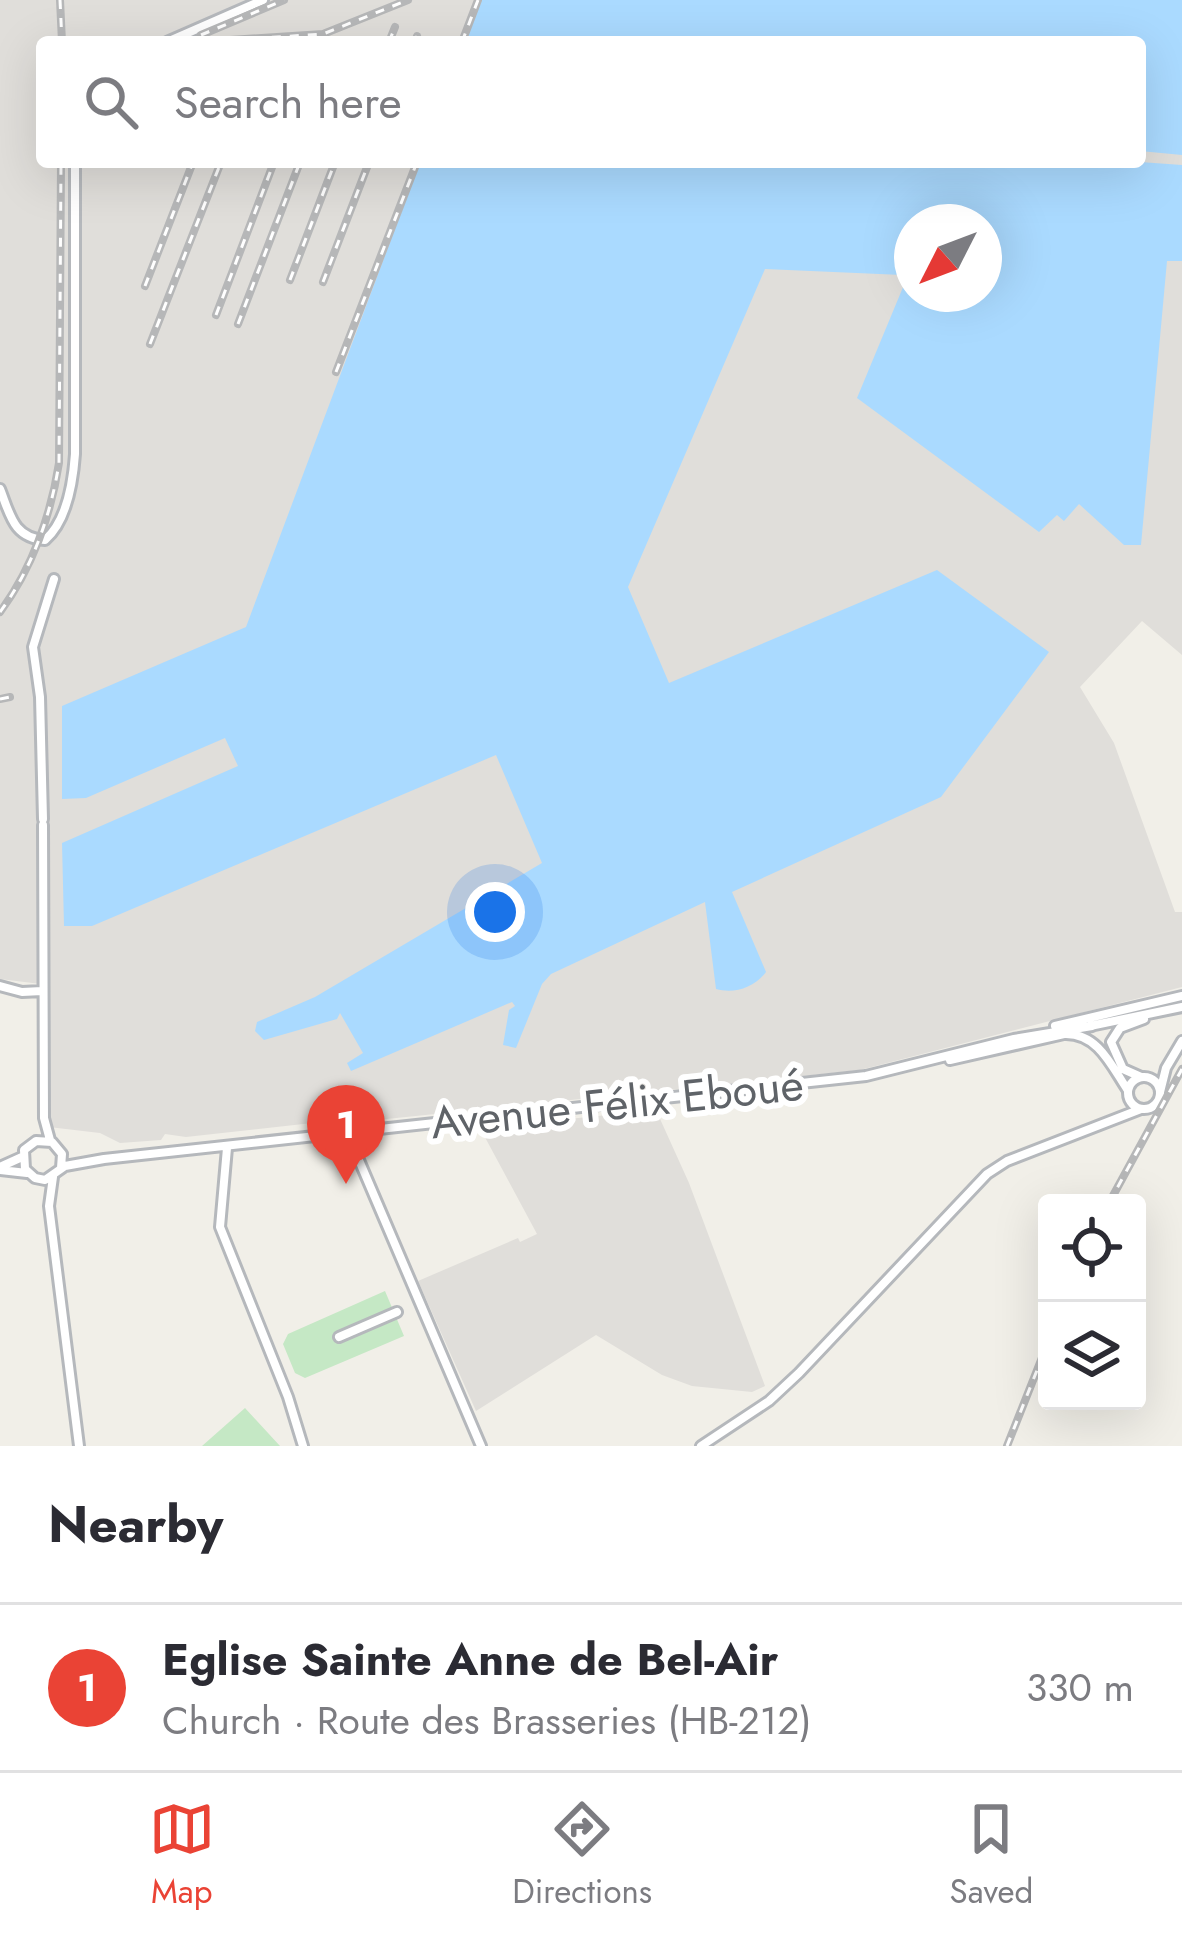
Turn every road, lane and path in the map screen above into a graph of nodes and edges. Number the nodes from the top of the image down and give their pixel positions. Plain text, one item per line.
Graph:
1 (263, 0) edge
2 (180, 36) edge
3 (75, 168) edge
4 (0, 489) edge
5 (54, 579) dead end
6 (0, 986) edge
7 (42, 991) junction
8 (1182, 996) edge
9 (1182, 1007) edge
10 (1124, 1022) junction
11 (1096, 1025) junction
12 (1066, 1034) junction
13 (1014, 1039) junction
14 (1182, 1040) edge
15 (1094, 1042) junction
16 (1111, 1042) junction
17 (933, 1061) junction
18 (1166, 1068) junction
19 (1144, 1078) junction
20 (1128, 1093) junction
21 (1160, 1094) junction
22 (1141, 1109) junction
23 (44, 1118) junction
24 (1120, 1119) junction
25 (347, 1132) junction
26 (32, 1142) junction
27 (52, 1142) junction
28 (226, 1148) junction
29 (62, 1154) junction
30 (22, 1157) junction
31 (86, 1161) junction
32 (0, 1168) edge
33 (61, 1168) junction
34 (27, 1173) junction
35 (52, 1177) junction
36 (38, 1179) junction
37 (49, 1206) junction
38 (397, 1312) dead end
39 (339, 1337) dead end
40 (79, 1446) edge
41 (303, 1446) edge
42 (481, 1446) edge
43 (700, 1446) edge

1 - 2 street
3 - 4 street
5 - 7 street
6 - 7 street
7 - 23 street
8 - 13 street
9 - 10 street, Avenue Félix Eboué
10 - 11 street, Avenue Félix Eboué
10 - 16 street
11 - 12 street, Avenue Félix Eboué
11 - 13 street, Avenue Félix Eboué
11 - 15 street
12 - 15 street
12 - 17 street, Avenue Félix Eboué
13 - 17 street, Avenue Félix Eboué
14 - 18 street
15 - 16 street
15 - 20 street
16 - 19 street
17 - 25 street, Avenue Félix Eboué
18 - 19 street
18 - 21 street
19 - 20 street
19 - 21 street
20 - 22 street
20 - 24 street
21 - 22 street
22 - 24 street
23 - 26 street
23 - 27 street
24 - 43 street
25 - 28 street, Avenue Félix Eboué
25 - 42 street
26 - 27 street
26 - 30 street
27 - 29 street
28 - 31 street, Avenue Félix Eboué
28 - 41 street
29 - 31 street
29 - 33 street
30 - 32 street
30 - 34 street
31 - 33 street
32 - 34 street
33 - 35 street
34 - 36 street
35 - 36 street
35 - 37 street
36 - 37 street
37 - 40 street
38 - 39 street

